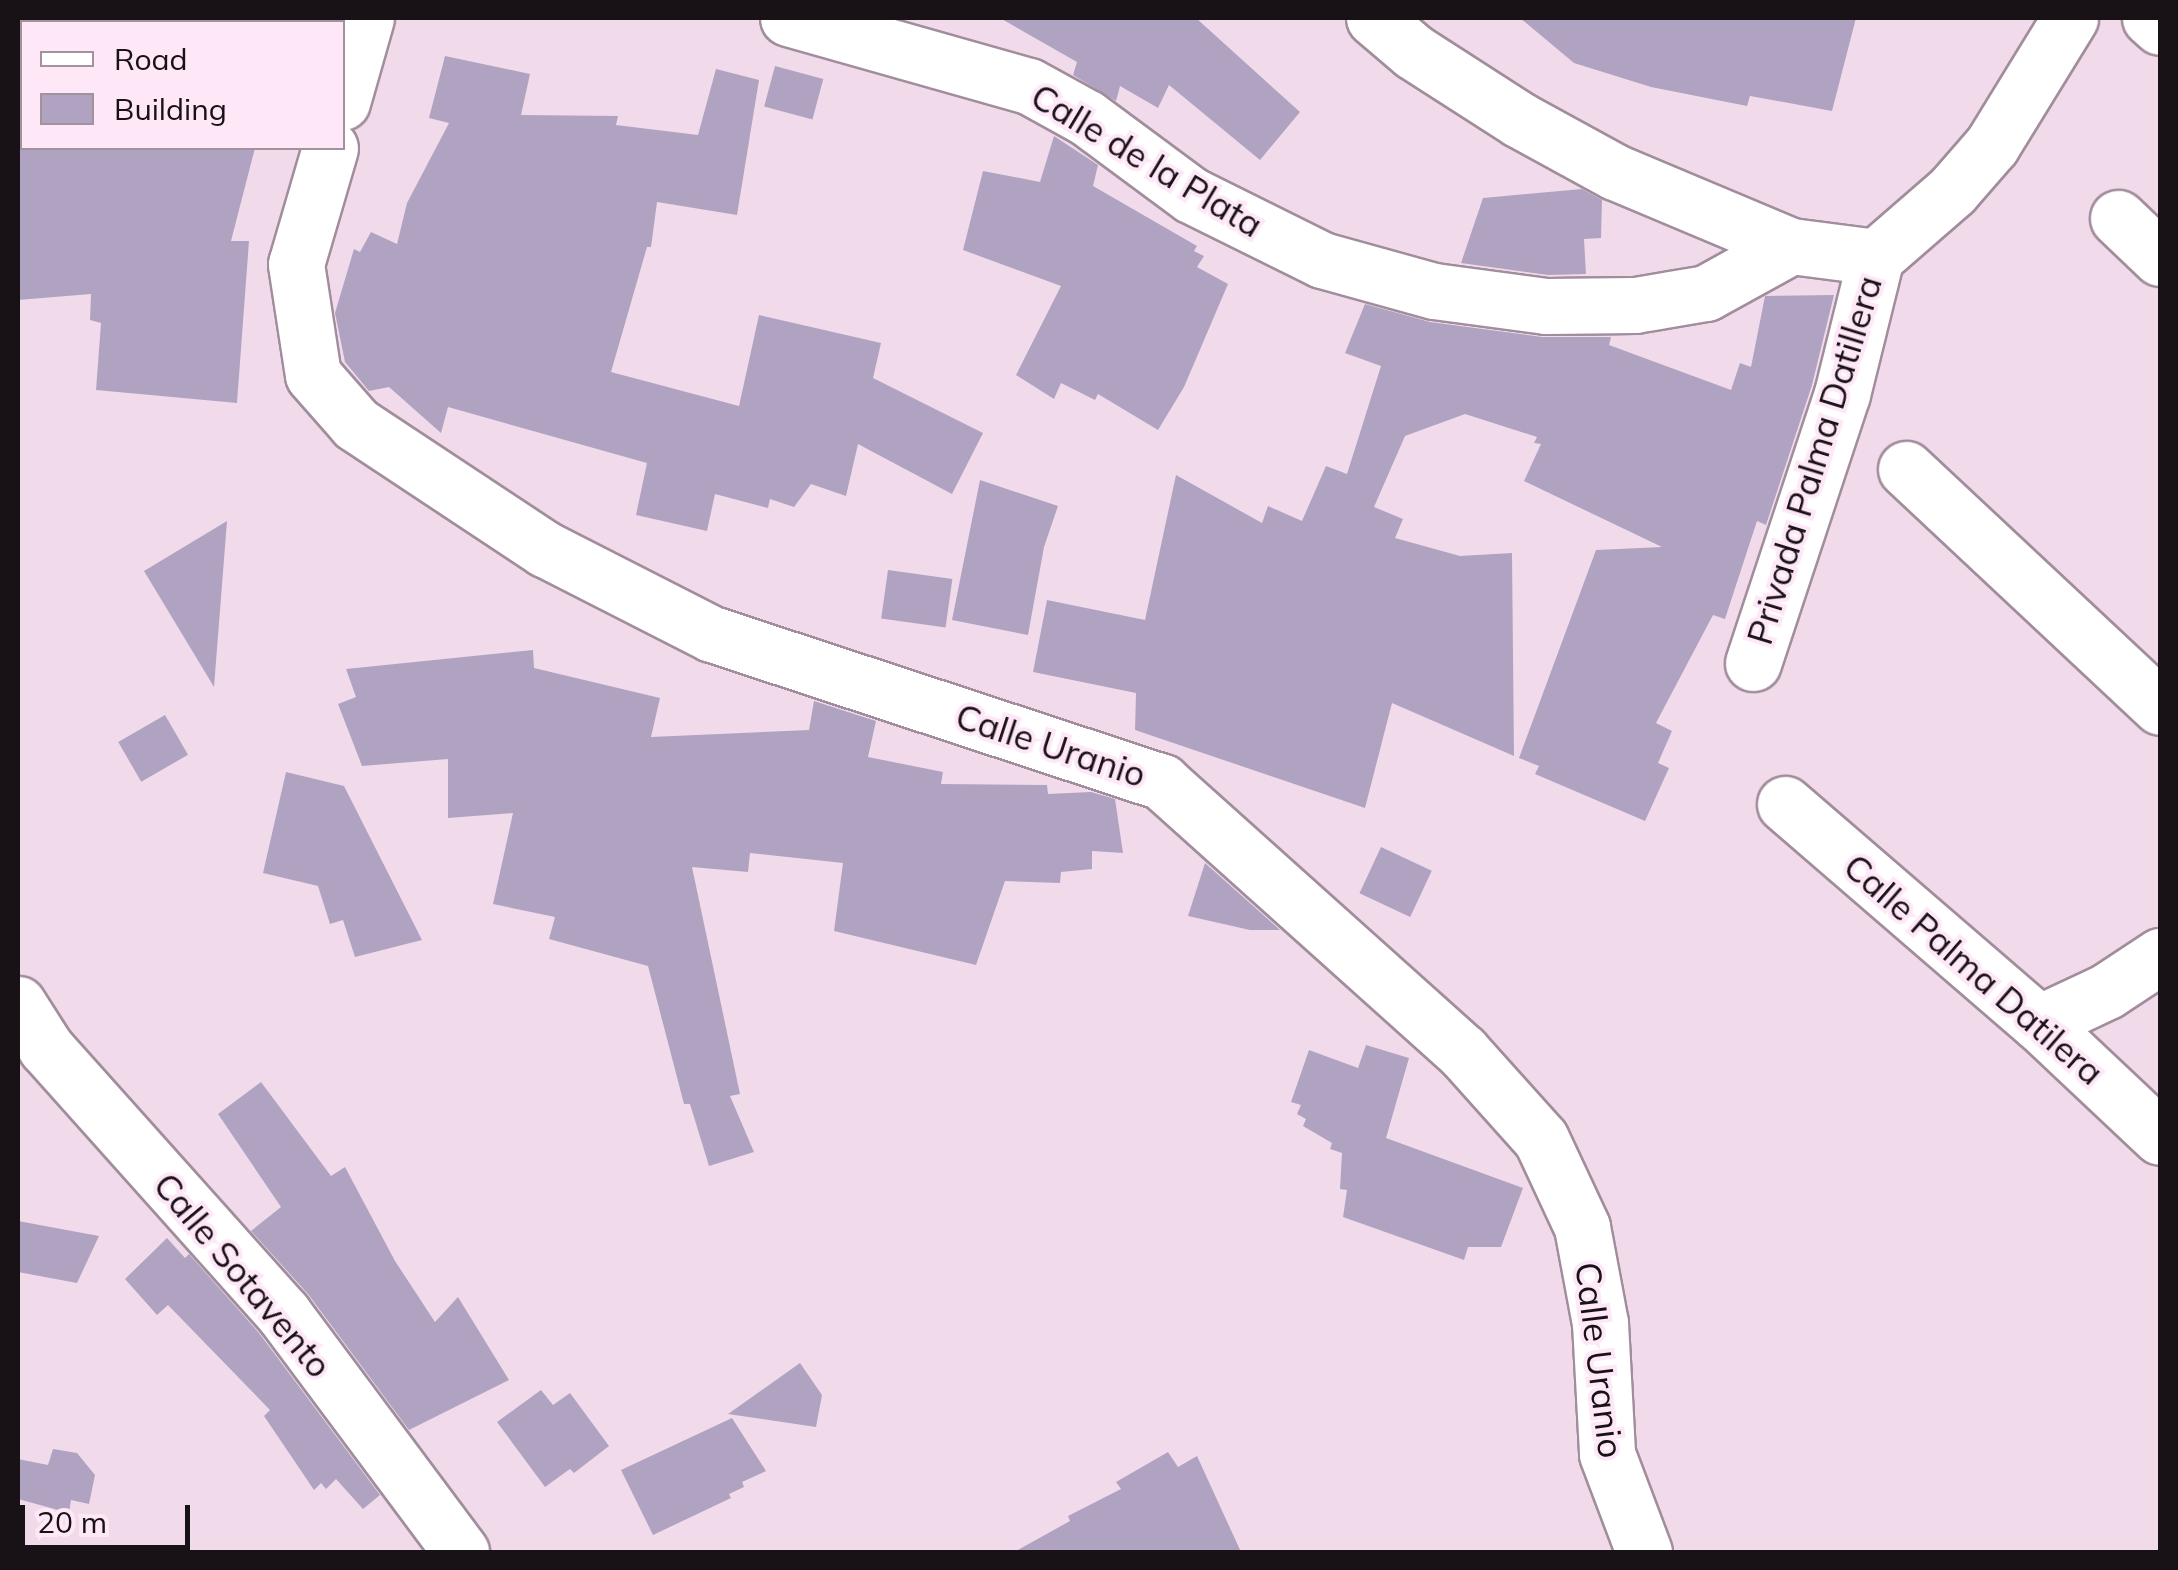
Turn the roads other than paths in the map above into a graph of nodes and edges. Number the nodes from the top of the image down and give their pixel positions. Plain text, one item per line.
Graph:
1 (366, 18) edge
2 (788, 18) edge
3 (1374, 18) edge
4 (2070, 18) edge
5 (2150, 18) edge
6 (2160, 28) edge
7 (345, 92) edge
8 (329, 150) edge
9 (2118, 218) dead end
10 (1791, 246) junction
11 (1876, 257) junction
12 (2160, 258) edge
13 (1906, 469) dead end
14 (1753, 664) dead end
15 (2160, 707) edge
16 (1785, 804) dead end
17 (2160, 956) edge
18 (2039, 1023) junction
19 (27, 1038) edge
20 (2160, 1136) edge
21 (461, 1552) edge
22 (1644, 1552) edge

1 - 7 street
2 - 10 street, Calle de la Plata
3 - 10 street
4 - 11 street
5 - 6 street
8 - 22 street, Calle Uranio
9 - 12 street
10 - 11 street
11 - 14 street, Privada Palma Datillera
13 - 15 street
16 - 18 street, Calle Palma Datilera
17 - 18 street
18 - 20 street, Calle Palma Datilera
19 - 21 street, Calle Sotavento

